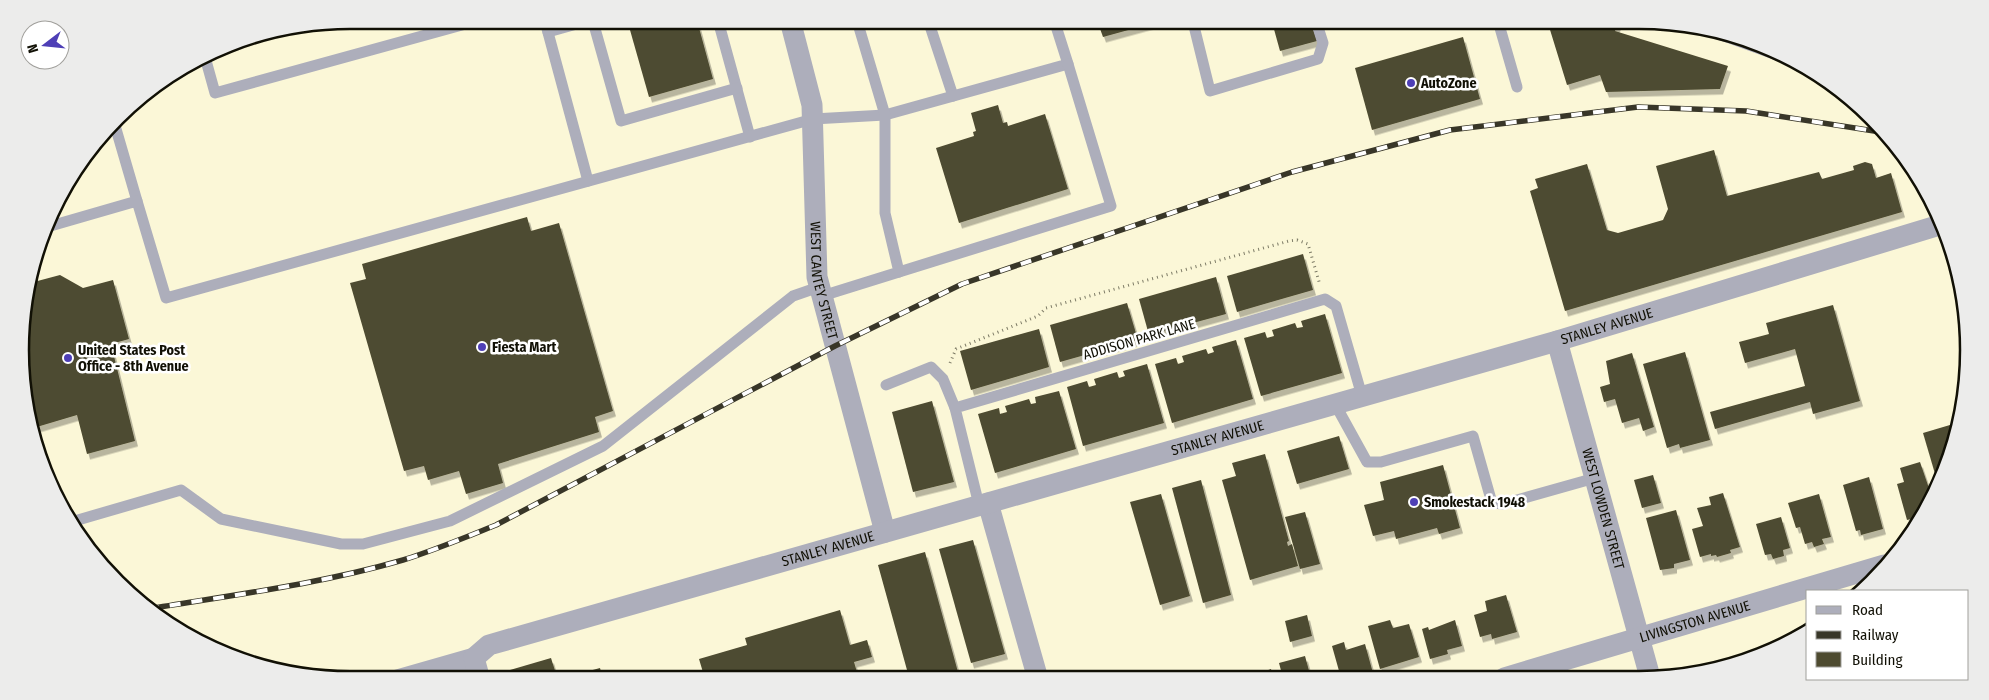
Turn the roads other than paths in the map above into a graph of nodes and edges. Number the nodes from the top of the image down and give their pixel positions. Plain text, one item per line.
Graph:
1 (451, 29) edge
2 (547, 29) edge
3 (595, 29) edge
4 (720, 29) edge
5 (792, 29) edge
6 (859, 29) edge
7 (931, 29) edge
8 (1057, 29) edge
9 (1195, 29) edge
10 (1318, 29) edge
11 (1500, 29) edge
12 (206, 63) edge
13 (1068, 64) junction
14 (1517, 87) dead end
15 (737, 88) junction
16 (952, 96) junction
17 (885, 115) junction
18 (813, 119) junction
19 (116, 130) edge
20 (750, 137) junction
21 (588, 181) junction
22 (137, 201) junction
23 (54, 225) edge
24 (1936, 226) edge
25 (899, 272) junction
26 (821, 292) junction
27 (1557, 341) junction
28 (886, 385) dead end
29 (1362, 396) junction
30 (1335, 404) junction
31 (955, 408) junction
32 (1595, 478) junction
33 (983, 504) junction
34 (78, 520) edge
35 (886, 532) junction
36 (1876, 567) edge
37 (1639, 637) junction
38 (482, 651) junction
39 (423, 671) edge
40 (481, 671) edge
41 (1036, 671) edge
42 (1527, 671) edge
43 (1648, 671) edge

1 - 12 lane
2 - 21 lane
3 - 15 lane
4 - 15 lane
5 - 18 street, WEST CANTEY STREET
6 - 17 lane
7 - 16 lane
8 - 13 lane
9 - 10 lane
11 - 14 lane
13 - 16 lane
13 - 25 lane
15 - 20 lane
16 - 17 lane
17 - 18 lane
17 - 25 lane
18 - 20 lane
18 - 26 street, WEST CANTEY STREET
19 - 22 lane
20 - 21 lane
21 - 22 lane
22 - 23 lane
24 - 27 street, STANLEY AVENUE
25 - 26 lane
26 - 34 lane
26 - 35 street, WEST CANTEY STREET
27 - 29 street, STANLEY AVENUE
27 - 32 street, WEST LOWDEN STREET
28 - 31 lane
29 - 30 street, STANLEY AVENUE
29 - 31 lane, ADDISON PARK LANE
30 - 32 lane
30 - 33 street, STANLEY AVENUE
31 - 33 lane
32 - 37 street, WEST LOWDEN STREET
33 - 35 street, STANLEY AVENUE
33 - 41 street
35 - 38 street, STANLEY AVENUE
36 - 37 street, LIVINGSTON AVENUE
37 - 42 street, LIVINGSTON AVENUE
37 - 43 street, WEST LOWDEN STREET
38 - 39 street, STANLEY AVENUE
38 - 40 street

